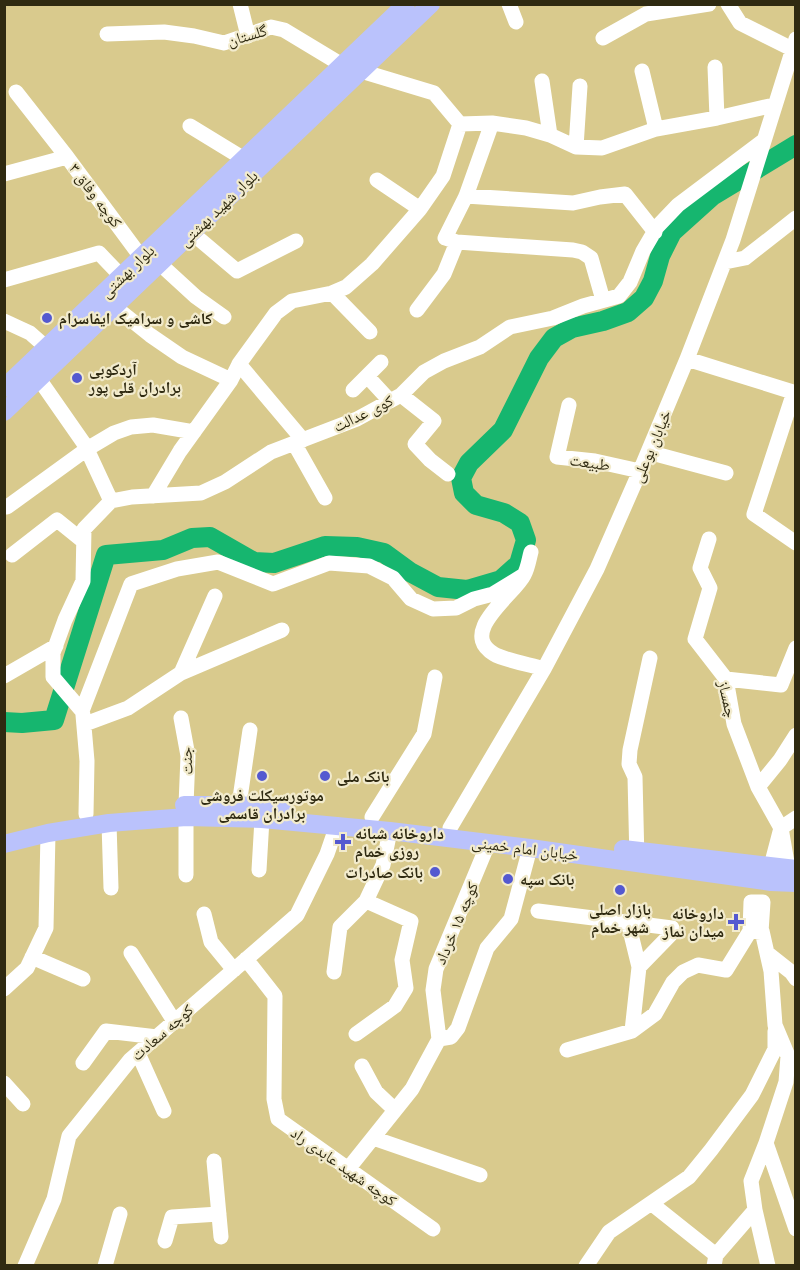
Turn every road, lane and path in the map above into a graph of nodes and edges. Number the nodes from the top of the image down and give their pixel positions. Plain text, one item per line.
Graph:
1 (240, 4) edge
2 (405, 4) edge
3 (431, 4) edge
4 (509, 4) edge
5 (709, 4) edge
6 (728, 4) edge
7 (690, 6) edge
8 (645, 9) edge
9 (516, 22) dead end
10 (107, 34) dead end
11 (248, 36) junction
12 (603, 38) dead end
13 (794, 44) edge
14 (342, 65) junction
15 (715, 68) dead end
16 (361, 71) junction
17 (642, 71) dead end
18 (542, 81) dead end
19 (580, 86) dead end
20 (16, 92) dead end
21 (774, 105) junction
22 (717, 118) junction
23 (492, 123) junction
24 (460, 124) junction
25 (190, 126) dead end
26 (656, 129) junction
27 (550, 135) junction
28 (763, 141) junction
29 (576, 147) junction
30 (67, 157) junction
31 (243, 159) junction
32 (4, 174) edge
33 (377, 180) dead end
34 (466, 196) junction
35 (420, 208) junction
36 (794, 223) edge
37 (655, 232) junction
38 (192, 233) junction
39 (296, 241) dead end
40 (457, 242) junction
41 (141, 257) junction
42 (725, 262) junction
43 (160, 264) junction
44 (121, 276) junction
45 (4, 279) edge
46 (332, 293) junction
47 (603, 300) junction
48 (115, 307) junction
49 (417, 310) dead end
50 (224, 317) dead end
51 (4, 321) edge
52 (370, 332) dead end
53 (47, 348) junction
54 (687, 359) junction
55 (381, 362) dead end
56 (239, 364) junction
57 (367, 376) junction
58 (39, 379) junction
59 (231, 380) junction
60 (4, 388) edge
61 (353, 390) dead end
62 (795, 392) edge
63 (395, 398) junction
64 (569, 405) dead end
65 (4, 412) edge
66 (194, 432) junction
67 (299, 441) junction
68 (87, 449) junction
69 (648, 452) junction
70 (640, 471) junction
71 (726, 473) dead end
72 (448, 474) dead end
73 (153, 496) junction
74 (325, 498) dead end
75 (111, 501) junction
76 (7, 507) dead end
77 (709, 539) dead end
78 (83, 542) junction
79 (795, 543) edge
80 (531, 552) dead end
81 (12, 555) dead end
82 (524, 575) junction
83 (215, 596) dead end
84 (282, 630) dead end
85 (56, 646) junction
86 (795, 648) edge
87 (650, 658) dead end
88 (544, 669) junction
89 (182, 673) junction
90 (4, 676) edge
91 (435, 677) dead end
92 (726, 679) junction
93 (84, 717) junction
94 (181, 718) dead end
95 (249, 730) dead end
96 (795, 735) edge
97 (758, 787) junction
98 (239, 805) junction
99 (186, 811) junction
100 (86, 814) junction
101 (372, 817) junction
102 (795, 818) edge
103 (262, 819) junction
104 (109, 823) junction
105 (337, 825) junction
106 (450, 828) junction
107 (781, 828) junction
108 (4, 831) edge
109 (390, 831) junction
110 (48, 833) junction
111 (4, 844) edge
112 (488, 844) junction
113 (530, 848) junction
114 (637, 857) junction
115 (259, 870) dead end
116 (751, 871) junction
117 (784, 874) edge
118 (186, 875) dead end
119 (111, 888) dead end
120 (366, 901) junction
121 (757, 902) junction
122 (538, 911) dead end
123 (204, 914) dead end
124 (628, 922) junction
125 (756, 931) junction
126 (131, 953) dead end
127 (767, 953) junction
128 (32, 957) junction
129 (240, 964) junction
130 (639, 967) junction
131 (334, 972) dead end
132 (83, 979) dead end
133 (795, 979) edge
134 (4, 989) edge
135 (174, 1021) junction
136 (775, 1025) junction
137 (632, 1031) junction
138 (356, 1034) dead end
139 (157, 1037) junction
140 (439, 1039) junction
141 (567, 1050) dead end
142 (138, 1053) junction
143 (83, 1063) dead end
144 (362, 1066) dead end
145 (4, 1083) edge
146 (23, 1104) dead end
147 (395, 1110) junction
148 (165, 1111) dead end
149 (373, 1138) junction
150 (766, 1143) junction
151 (214, 1161) dead end
152 (348, 1169) junction
153 (480, 1175) dead end
154 (652, 1204) junction
155 (755, 1210) junction
156 (120, 1214) dead end
157 (219, 1214) junction
158 (433, 1228) dead end
159 (795, 1230) edge
160 (221, 1237) dead end
161 (165, 1241) dead end
162 (715, 1260) edge
163 (25, 1266) edge
164 (105, 1266) edge
165 (585, 1266) edge
166 (768, 1266) edge

1 - 11 street
2 - 14 main road, بلوار بهشتی
3 - 16 main road, بلوار شهید بهشتی
4 - 9 street
5 - 7 street
6 - 13 street
7 - 8 street
8 - 12 street
10 - 11 street, گلستان
11 - 14 street, گلستان
13 - 21 street, خیابان بوعلی
14 - 31 main road, بلوار بهشتی
15 - 22 street
16 - 24 street
16 - 38 main road, بلوار شهید بهشتی
17 - 26 street
18 - 27 street
19 - 29 street
20 - 30 street
21 - 22 street
21 - 28 street, خیابان بوعلی
22 - 26 street
23 - 24 street
23 - 27 street
23 - 34 street
24 - 35 street
25 - 31 street
26 - 29 street
27 - 29 street
28 - 37 street, کوی عدالت
28 - 42 street, خیابان بوعلی
30 - 32 street, کوچه وفاق ۳
30 - 41 street, کوچه وفاق ۳
31 - 41 main road, بلوار بهشتی
33 - 35 street
34 - 37 street
34 - 40 street
35 - 46 street
36 - 42 street
37 - 47 street, کوی عدالت
38 - 39 street
38 - 43 main road, بلوار شهید بهشتی
40 - 47 street
40 - 49 street
41 - 44 main road, بلوار بهشتی
42 - 54 street, خیابان بوعلی
43 - 48 main road, بلوار شهید بهشتی
43 - 50 street
44 - 45 street
44 - 53 main road, بلوار بهشتی
46 - 52 street
46 - 56 street
47 - 63 street, کوی عدالت
48 - 58 main road, بلوار شهید بهشتی
48 - 59 street
51 - 53 street
53 - 60 main road, بلوار بهشتی
54 - 62 street
54 - 69 street, خیابان بوعلی
55 - 57 street
56 - 59 street
56 - 67 street
57 - 61 street
57 - 63 street
58 - 65 main road, بلوار شهید بهشتی
58 - 68 street
59 - 66 street
62 - 79 street
63 - 67 street, کوی عدالت
63 - 72 street
64 - 70 street, طبيعت
66 - 68 street
66 - 73 street
67 - 73 street, کوی عدالت
67 - 74 street
68 - 75 street
68 - 76 street
69 - 70 street, خیابان بوعلی
69 - 71 street
70 - 88 street, خیابان بوعلی
73 - 75 street, کوی عدالت
75 - 78 street
77 - 92 street, چمساز
78 - 81 street
78 - 85 street
80 - 82 street
82 - 88 street
82 - 93 street
83 - 89 street
84 - 89 street
85 - 90 street
85 - 93 street
86 - 92 street
87 - 114 street
88 - 106 street, خیابان بوعلی
89 - 93 street
91 - 101 street
92 - 97 street, چمساز
93 - 100 street
94 - 99 street, جنت
95 - 98 street
96 - 97 street
97 - 107 street, چمساز
98 - 99 main road, خیابان امام خمینی
98 - 101 main road, خیابان امام خمینی
99 - 100 main road, خیابان امام خمینی
99 - 103 main road, خیابان امام خمینی
99 - 104 main road, خیابان امام خمینی
99 - 118 street, جنت
100 - 108 main road, خیابان امام خمینی
101 - 106 main road, خیابان امام خمینی
102 - 107 street
103 - 105 main road, خیابان امام خمینی
103 - 115 street
104 - 110 main road, خیابان امام خمینی
104 - 119 street
105 - 109 main road, خیابان امام خمینی
105 - 129 street, کوچه سعادت
106 - 114 main road, خیابان امام خمینی
107 - 117 street, چمساز
109 - 112 main road, خیابان امام خمینی
109 - 120 street
110 - 111 main road, خیابان امام خمینی
110 - 128 street
112 - 113 main road, خیابان امام خمینی
112 - 140 street, کوچه ۱۵ خرداد
113 - 114 main road, خیابان امام خمینی
113 - 140 street
114 - 116 main road, خیابان امام خمینی
116 - 117 main road, خیابان امام خمینی
116 - 121 street
117 - 121 street
120 - 131 street
120 - 138 street
121 - 125 street
122 - 124 street
123 - 129 street
124 - 130 street
124 - 130 street
125 - 127 street
125 - 137 street
126 - 135 street
127 - 133 street
127 - 136 street
128 - 132 street
128 - 134 street
129 - 135 street, کوچه سعادت
129 - 152 street, کوچه شهید عابدی راد
130 - 137 street
135 - 139 street, کوچه سعادت
136 - 150 street
136 - 154 street
137 - 141 street
139 - 142 street, کوچه سعادت
139 - 143 street
140 - 147 street
142 - 148 street
142 - 163 street, کوچه سعادت
144 - 147 street
145 - 146 street
147 - 149 street
149 - 152 street
149 - 153 street
150 - 155 street
150 - 159 street
151 - 157 street
152 - 158 street, کوچه شهید عابدی راد
154 - 162 street
154 - 165 street
155 - 162 street
155 - 166 street
156 - 164 street
157 - 160 street
157 - 161 street

